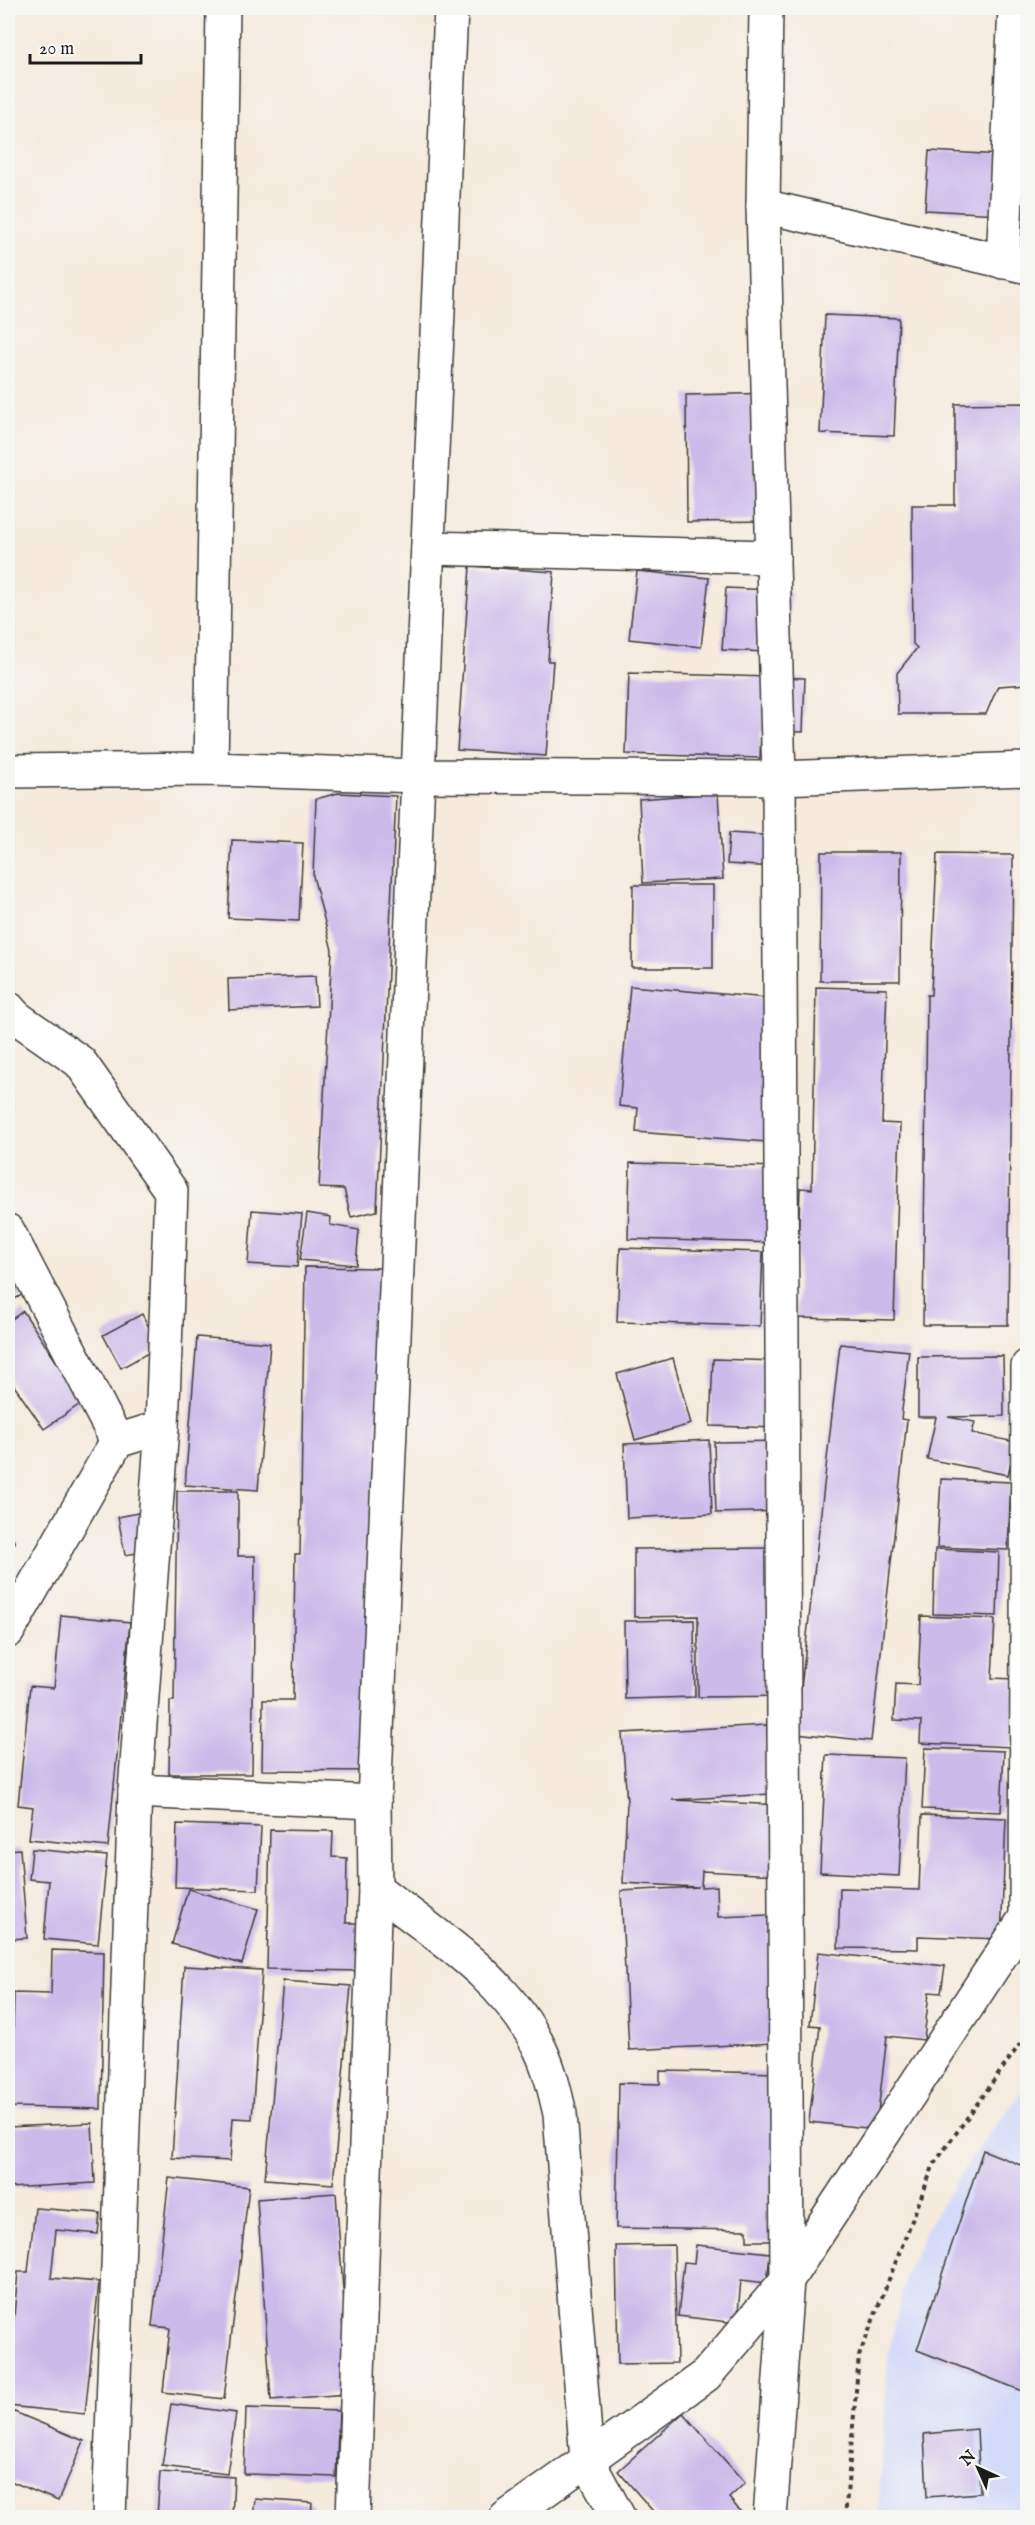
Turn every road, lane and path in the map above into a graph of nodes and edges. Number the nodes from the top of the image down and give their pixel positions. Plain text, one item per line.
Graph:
1 (223, 8) edge
2 (451, 8) edge
3 (766, 8) edge
4 (1016, 8) edge
5 (763, 206) junction
6 (1015, 265) edge
7 (428, 549) junction
8 (773, 557) junction
9 (210, 769) junction
10 (1028, 769) edge
11 (8, 771) edge
12 (418, 776) junction
13 (779, 778) junction
14 (8, 1008) edge
15 (8, 1231) edge
16 (1028, 1366) edge
17 (162, 1427) junction
18 (117, 1441) junction
19 (8, 1631) edge
20 (135, 1791) junction
21 (374, 1802) junction
22 (375, 1888) junction
23 (1027, 1915) edge
24 (1028, 2033) edge
25 (787, 2280) junction
26 (587, 2460) junction
27 (108, 2517) edge
28 (353, 2517) edge
29 (506, 2517) edge
30 (619, 2517) edge
31 (771, 2517) edge
32 (844, 2517) edge

1 - 9 street
2 - 7 street
3 - 5 street
4 - 6 street
5 - 6 street
5 - 8 street
7 - 8 street
7 - 12 street
8 - 13 street
9 - 11 street
9 - 12 street
10 - 13 street
12 - 13 street
12 - 21 street
13 - 25 street
14 - 17 street
15 - 18 street
16 - 23 street
17 - 18 street
17 - 20 street
18 - 19 street
20 - 21 street
20 - 27 street
21 - 22 street
22 - 26 street
22 - 28 street
23 - 25 street
24 - 32 path
25 - 26 street
25 - 31 street
26 - 29 street
26 - 30 street

